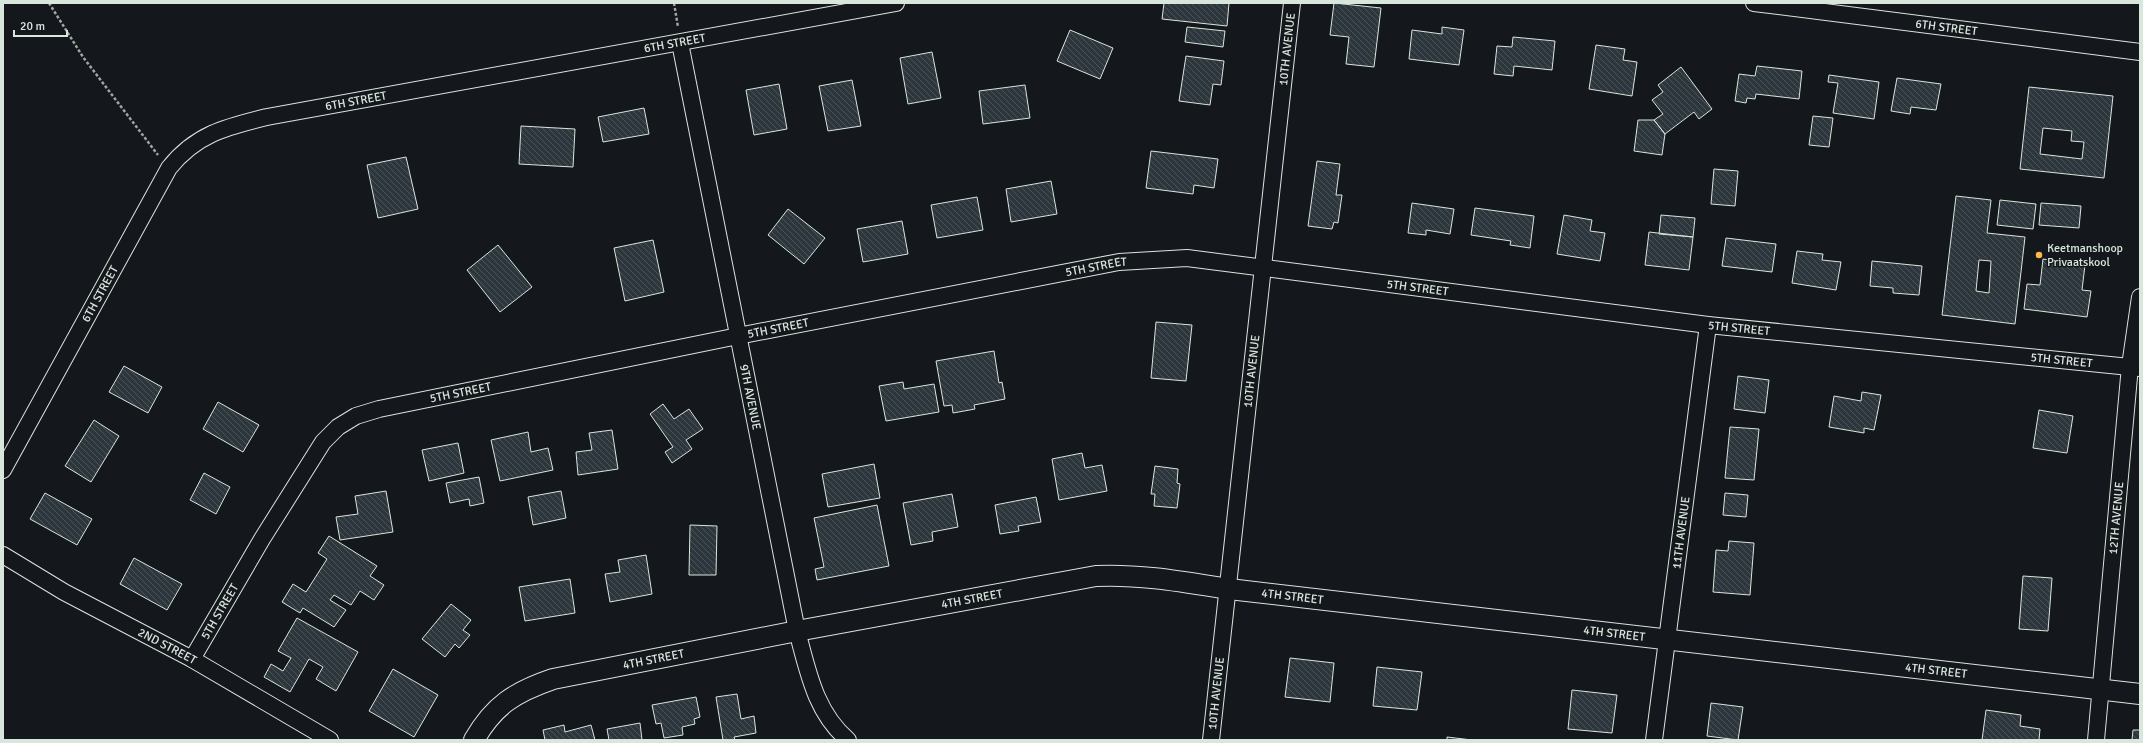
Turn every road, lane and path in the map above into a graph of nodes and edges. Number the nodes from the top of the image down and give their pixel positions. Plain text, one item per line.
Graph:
1 (49, 3) edge
2 (674, 3) edge
3 (896, 3) edge
4 (1292, 3) edge
5 (1754, 3) edge
6 (680, 43) junction
7 (2140, 52) edge
8 (169, 168) junction
9 (1264, 267) junction
10 (2140, 297) edge
11 (1708, 325) junction
12 (738, 336) junction
13 (2135, 367) edge
14 (3, 470) edge
15 (3, 555) edge
16 (1229, 589) junction
17 (796, 631) junction
18 (1666, 640) junction
19 (192, 660) junction
20 (2101, 689) junction
21 (2140, 694) edge
22 (330, 740) edge
23 (474, 740) edge
24 (848, 740) edge
25 (1211, 740) edge
26 (1654, 740) edge
27 (2096, 740) edge

1 - 8 path
2 - 6 path
3 - 6 street, 6TH STREET
4 - 9 street, 10TH AVENUE
5 - 7 street, 6TH STREET
6 - 8 street, 6TH STREET
6 - 12 street, 9TH AVENUE
8 - 14 street, 6TH STREET
9 - 11 street, 5TH STREET
9 - 12 street, 5TH STREET
9 - 16 street, 10TH AVENUE
10 - 13 street, 12TH AVENUE
11 - 13 street, 5TH STREET
11 - 18 street, 11TH AVENUE
12 - 17 street, 9TH AVENUE
12 - 19 street, 5TH STREET
13 - 20 street, 12TH AVENUE
15 - 19 street, 2ND STREET
16 - 17 street, 4TH STREET
16 - 18 street, 4TH STREET
16 - 25 street, 10TH AVENUE
17 - 23 street, 4TH STREET
17 - 24 street, 9TH AVENUE
18 - 20 street, 4TH STREET
18 - 26 street, 11TH AVENUE
19 - 22 street, 2ND STREET
20 - 21 street, 4TH STREET
20 - 27 street, 12TH AVENUE

